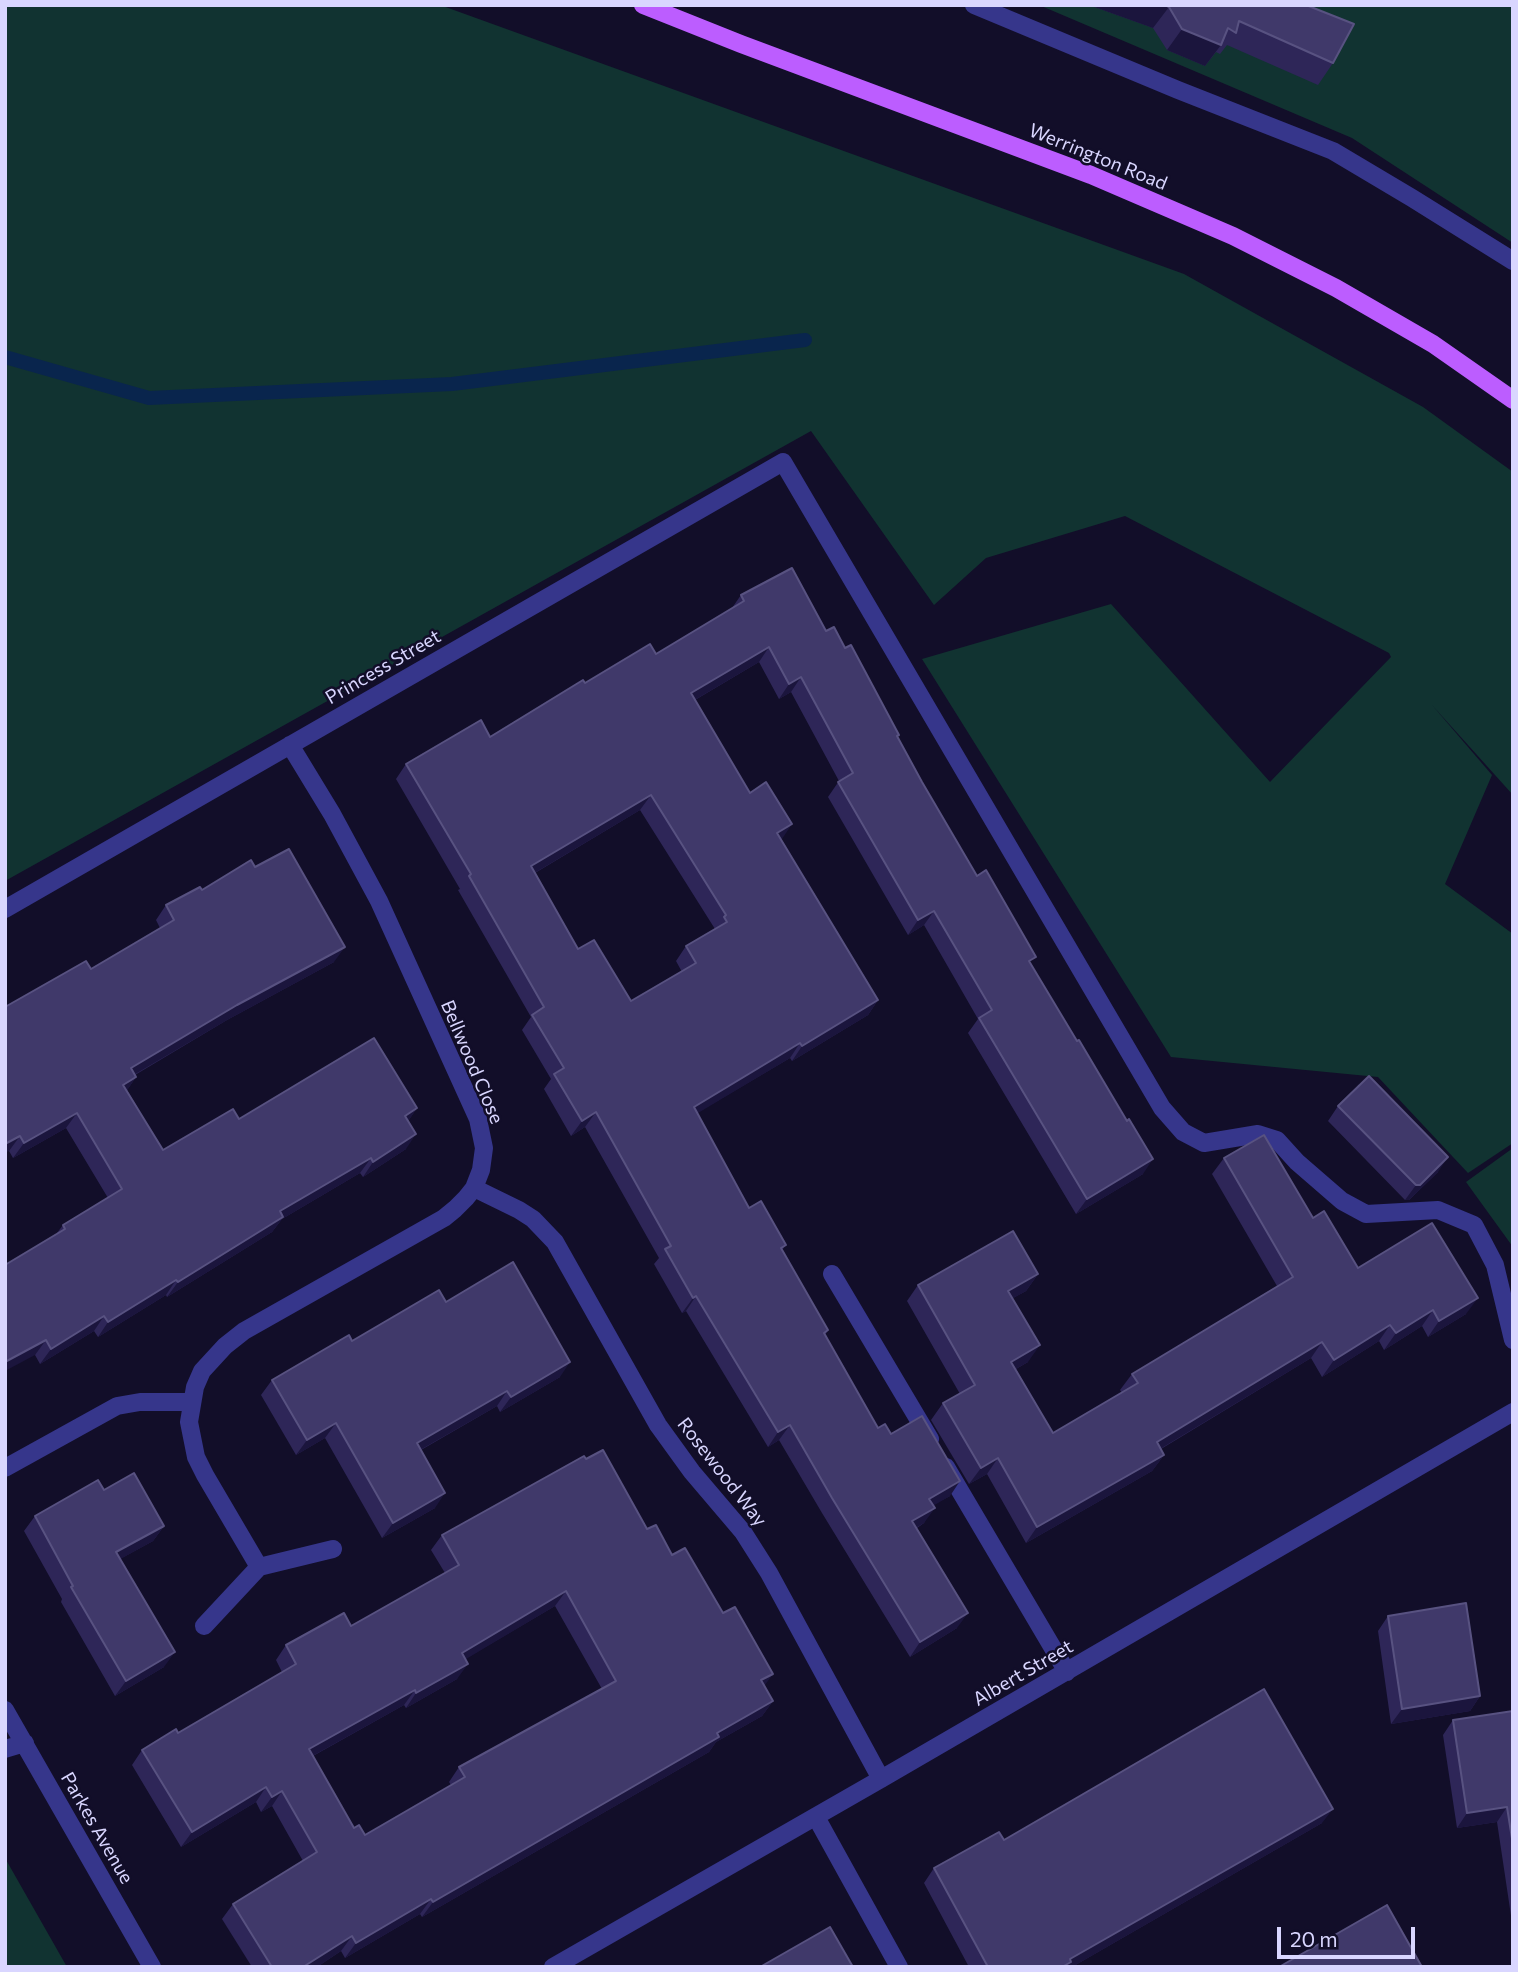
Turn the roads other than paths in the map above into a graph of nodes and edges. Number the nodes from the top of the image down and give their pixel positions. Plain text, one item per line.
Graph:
1 (643, 5) edge
2 (974, 5) edge
3 (1513, 261) edge
4 (1513, 400) edge
5 (290, 746) junction
6 (5, 909) edge
7 (474, 1188) junction
8 (832, 1275) dead end
9 (1513, 1340) edge
10 (191, 1402) junction
11 (1513, 1412) edge
12 (5, 1468) edge
13 (333, 1549) dead end
14 (259, 1567) junction
15 (204, 1626) dead end
16 (1067, 1672) junction
17 (5, 1710) edge
18 (24, 1743) junction
19 (5, 1749) edge
20 (881, 1779) junction
21 (816, 1817) junction
22 (152, 1967) edge
23 (553, 1967) edge
24 (899, 1967) edge

1 - 4 main road, Werrington Road
2 - 3 street
5 - 6 street, Princess Street
5 - 7 street, Bellwood Close
5 - 9 street, Princess Street
7 - 10 street, Bellwood Close
7 - 20 street, Rosewood Way
8 - 16 street
10 - 12 street
10 - 14 street, Bellwood Close
11 - 16 street, Albert Street
13 - 14 street
14 - 15 street
16 - 20 street, Albert Street
17 - 18 street, Parkes Avenue
18 - 19 street
18 - 22 street, Parkes Avenue
20 - 21 street, Albert Street
21 - 23 street, Albert Street
21 - 24 street

